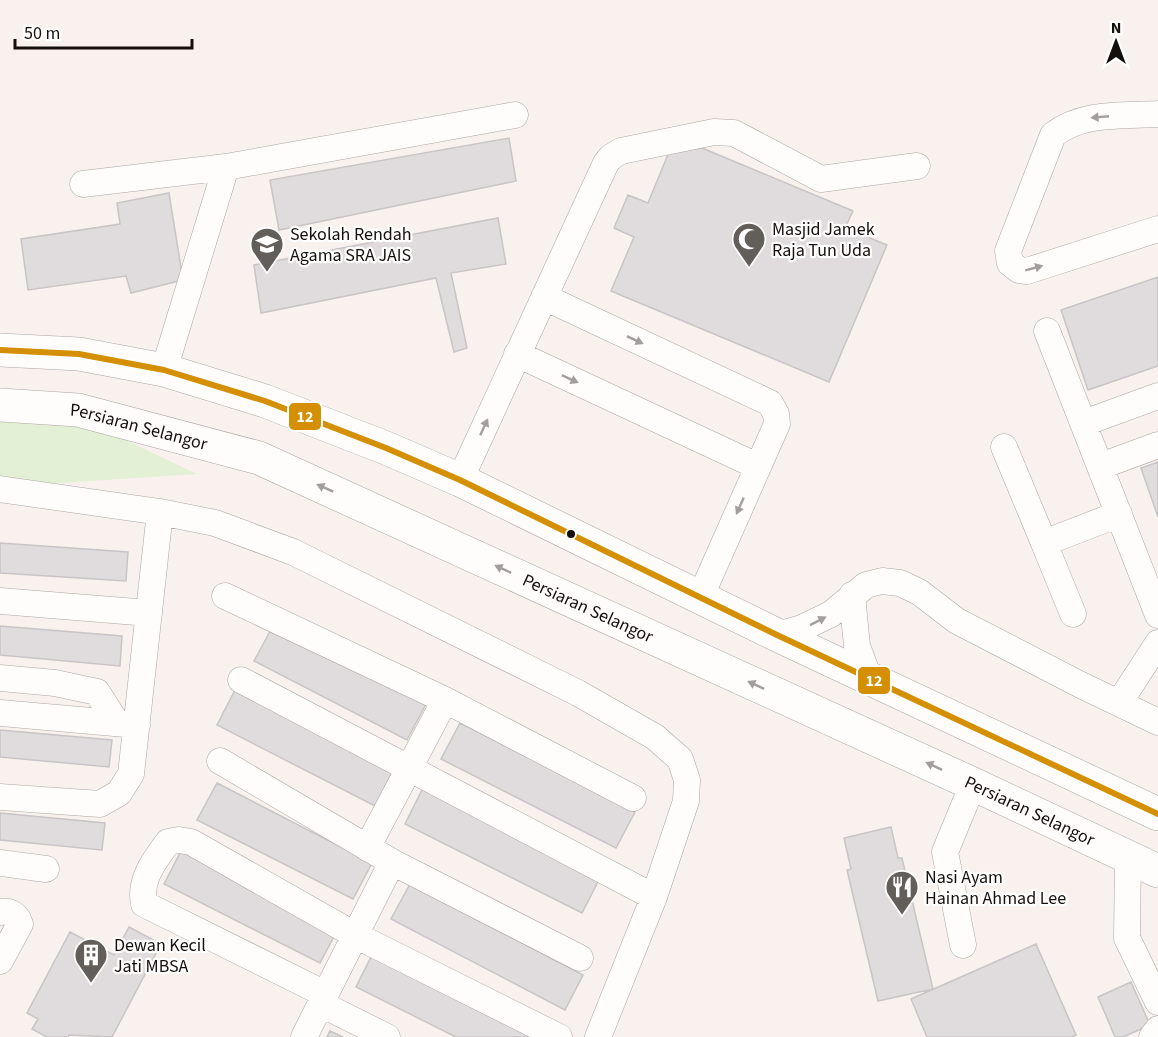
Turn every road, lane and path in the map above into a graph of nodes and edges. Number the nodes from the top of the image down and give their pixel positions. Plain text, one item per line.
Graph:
1 (1158, 114) edge
2 (515, 115) dead end
3 (917, 166) dead end
4 (226, 167) junction
5 (83, 184) dead end
6 (1158, 229) edge
7 (544, 297) junction
8 (1047, 330) dead end
9 (0, 350) edge
10 (517, 354) junction
11 (164, 370) junction
12 (1158, 396) edge
13 (0, 405) edge
14 (1084, 423) junction
15 (1158, 445) edge
16 (1004, 447) dead end
17 (758, 466) junction
18 (1101, 466) junction
19 (459, 480) junction
20 (0, 489) edge
21 (160, 512) junction
22 (1119, 514) junction
23 (1044, 543) junction
24 (852, 595) junction
25 (225, 596) dead end
26 (700, 598) junction
27 (0, 602) edge
28 (149, 613) junction
29 (1073, 614) dead end
30 (1158, 615) edge
31 (777, 635) junction
32 (1158, 643) edge
33 (0, 678) edge
34 (869, 678) junction
35 (241, 680) dead end
36 (445, 700) junction
37 (1119, 703) junction
38 (0, 712) edge
39 (1158, 722) edge
40 (126, 723) junction
41 (220, 761) dead end
42 (409, 770) junction
43 (973, 784) junction
44 (0, 796) edge
45 (633, 798) dead end
46 (1158, 814) edge
47 (367, 848) junction
48 (1128, 856) junction
49 (392, 862) junction
50 (0, 863) edge
51 (46, 869) dead end
52 (1158, 871) edge
53 (654, 897) junction
54 (0, 912) edge
55 (355, 934) junction
56 (963, 945) dead end
57 (580, 958) dead end
58 (0, 961) edge
59 (323, 999) junction
60 (1158, 1002) edge
61 (1158, 1029) edge
62 (304, 1037) edge
63 (387, 1037) edge
64 (560, 1037) edge
65 (598, 1037) edge
66 (1152, 1037) edge

1 -> 6 street
2 - 4 street
3 - 7 street
4 - 5 street
4 - 11 street
7 - 10 street
7 -> 17 street
8 - 14 street
9 - 11 main road
10 -> 17 street
19 -> 10 street
11 - 19 main road
12 - 14 street
43 -> 13 main road, Persiaran Selangor
14 - 18 street
15 - 18 street
16 - 23 street
17 -> 26 street
18 - 22 street
19 - 26 main road
20 - 21 street
21 - 28 street
21 - 53 street
22 - 23 street
22 - 30 street
23 - 29 street
31 -> 24 street
24 - 34 street
24 - 37 street
25 - 36 street
26 - 31 main road
27 - 28 street
28 - 40 street
31 - 34 main road
32 - 37 street
33 - 40 street
34 - 46 main road
35 - 42 street
36 - 42 street
36 - 45 street
37 - 39 street
38 - 40 street
40 - 44 street
41 - 47 street
42 - 47 street
42 - 53 street
43 - 48 main road, Persiaran Selangor
43 - 56 street
47 - 49 street
48 - 52 main road, Persiaran Selangor
48 - 60 street
49 - 55 street
49 - 57 street
50 - 51 street
53 - 65 street
54 - 58 street
55 - 59 street
55 - 59 street
55 - 64 street
59 - 62 street
59 - 63 street
61 - 66 street

